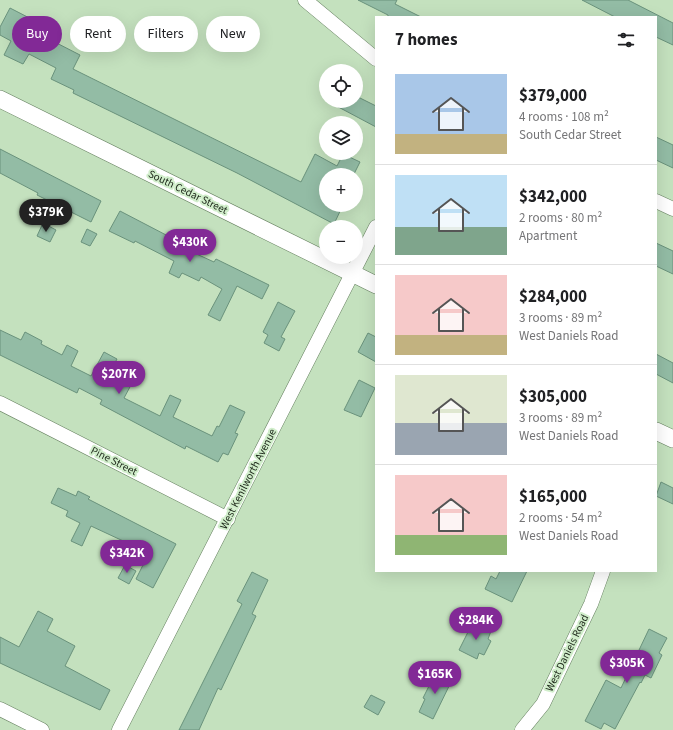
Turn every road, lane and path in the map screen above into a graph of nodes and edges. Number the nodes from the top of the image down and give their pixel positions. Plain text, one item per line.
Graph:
1 (305, 0) edge
2 (375, 58) edge
3 (0, 99) edge
4 (657, 201) edge
5 (673, 209) edge
6 (375, 229) edge
7 (353, 274) junction
8 (375, 285) edge
9 (0, 403) edge
10 (657, 431) edge
11 (673, 439) edge
12 (228, 519) junction
13 (603, 572) edge
14 (0, 709) edge
15 (42, 730) edge
16 (119, 730) edge
17 (522, 730) edge

1 - 2 street
3 - 7 street, South Cedar Street
4 - 5 street
6 - 7 street, West Kenilworth Avenue
7 - 8 street, South Cedar Street
7 - 12 street, West Kenilworth Avenue
9 - 12 street, Pine Street
10 - 11 street
12 - 16 street, West Kenilworth Avenue
13 - 17 street, West Daniels Road
14 - 15 street

